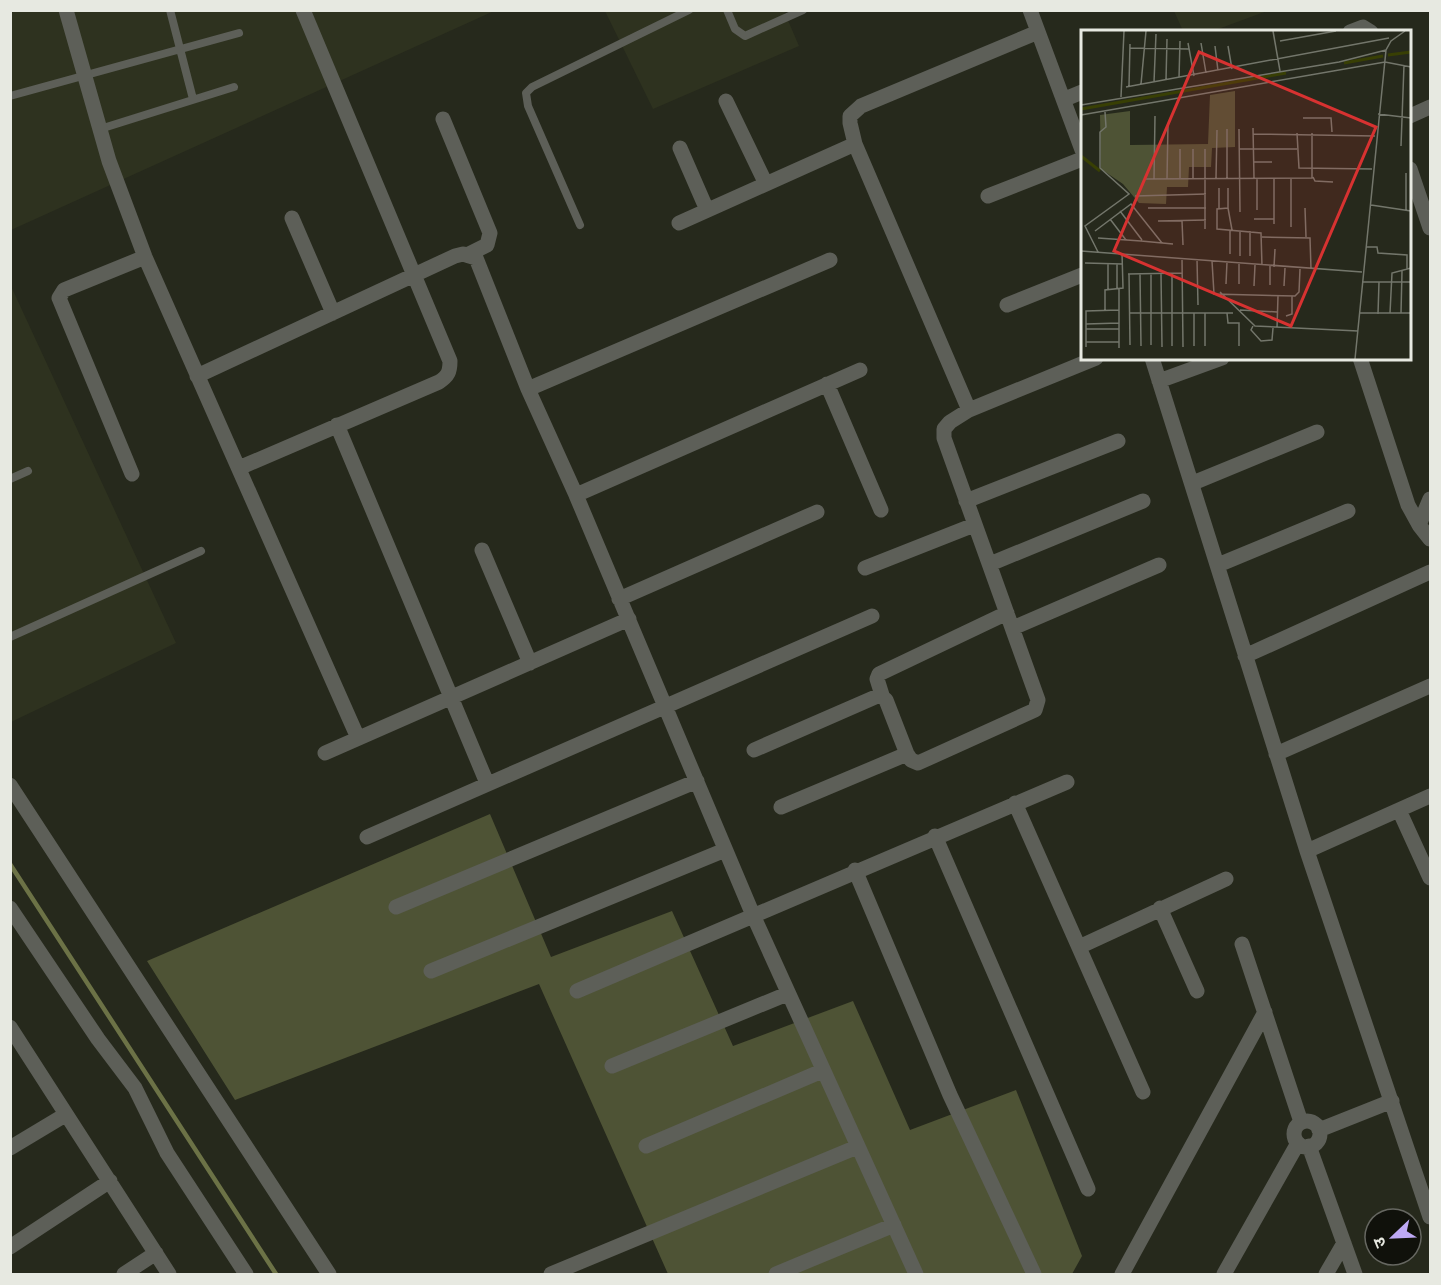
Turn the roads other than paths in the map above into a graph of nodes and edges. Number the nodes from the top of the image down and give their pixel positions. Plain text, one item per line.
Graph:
1 (66, 10) edge
2 (170, 10) edge
3 (303, 10) edge
4 (689, 10) edge
5 (727, 10) edge
6 (803, 10) edge
7 (1030, 10) edge
8 (1038, 32) junction
9 (239, 33) dead end
10 (180, 50) junction
11 (85, 76) junction
12 (234, 87) dead end
13 (1081, 93) edge
14 (10, 96) edge
15 (193, 99) junction
16 (1065, 99) junction
17 (726, 101) dead end
18 (1431, 107) edge
19 (1411, 116) edge
20 (443, 119) dead end
21 (100, 129) junction
22 (855, 144) junction
23 (1081, 144) edge
24 (680, 148) dead end
25 (1081, 160) edge
26 (1411, 171) edge
27 (766, 184) junction
28 (988, 196) dead end
29 (707, 210) junction
30 (292, 218) dead end
31 (679, 223) dead end
32 (580, 225) dead end
33 (1431, 228) edge
34 (469, 254) junction
35 (145, 257) junction
36 (830, 260) dead end
37 (414, 275) junction
38 (1081, 276) edge
39 (1007, 305) dead end
40 (333, 313) junction
41 (1091, 360) edge
42 (1153, 360) edge
43 (1217, 360) edge
44 (1361, 360) edge
45 (860, 370) dead end
46 (197, 376) junction
47 (1159, 381) junction
48 (827, 384) junction
49 (528, 389) junction
50 (969, 410) junction
51 (337, 425) junction
52 (1317, 432) dead end
53 (1118, 441) dead end
54 (239, 468) junction
55 (28, 471) dead end
56 (132, 474) dead end
57 (10, 479) edge
58 (1193, 483) junction
59 (576, 495) junction
60 (1431, 499) edge
61 (966, 501) junction
62 (1143, 501) dead end
63 (881, 510) dead end
64 (1348, 511) dead end
65 (817, 512) dead end
66 (974, 525) junction
67 (1419, 525) junction
68 (1431, 539) edge
69 (482, 550) dead end
70 (201, 551) dead end
71 (990, 564) junction
72 (1159, 565) dead end
73 (1218, 565) junction
74 (865, 568) dead end
75 (1431, 572) edge
76 (620, 599) junction
77 (1007, 613) junction
78 (872, 616) dead end
79 (628, 619) junction
80 (1013, 628) junction
81 (10, 637) edge
82 (1245, 656) junction
83 (530, 663) junction
84 (1431, 686) edge
85 (882, 695) junction
86 (451, 699) junction
87 (663, 705) junction
88 (358, 738) junction
89 (754, 750) dead end
90 (324, 753) dead end
91 (907, 754) junction
92 (1276, 754) junction
93 (696, 781) junction
94 (1067, 782) dead end
95 (487, 783) junction
96 (10, 785) edge
97 (1431, 796) edge
98 (1015, 803) junction
99 (781, 807) dead end
100 (1399, 810) junction
101 (935, 836) junction
102 (367, 837) dead end
103 (725, 850) junction
104 (1306, 851) junction
105 (855, 870) junction
106 (1430, 874) edge
107 (1226, 879) dead end
108 (396, 907) dead end
109 (10, 908) edge
110 (1160, 908) junction
111 (753, 915) junction
112 (1242, 944) dead end
113 (1079, 947) junction
114 (431, 971) dead end
115 (577, 991) dead end
116 (1197, 991) dead end
117 (787, 994) junction
118 (1265, 1012) junction
119 (12, 1033) edge
120 (612, 1066) dead end
121 (822, 1071) junction
122 (1143, 1092) dead end
123 (1392, 1101) junction
124 (65, 1115) junction
125 (1301, 1122) junction
126 (1318, 1130) junction
127 (1303, 1144) junction
128 (646, 1146) dead end
129 (857, 1147) junction
130 (10, 1148) edge
131 (110, 1181) junction
132 (1088, 1189) dead end
133 (1431, 1217) edge
134 (894, 1226) junction
135 (1344, 1243) junction
136 (10, 1247) edge
137 (156, 1253) junction
138 (124, 1275) edge
139 (169, 1275) edge
140 (246, 1275) edge
141 (329, 1275) edge
142 (551, 1275) edge
143 (776, 1275) edge
144 (916, 1275) edge
145 (1034, 1275) edge
146 (1122, 1275) edge
147 (1224, 1275) edge
148 (1326, 1275) edge
149 (1355, 1275) edge

1 - 11 street
2 - 10 lane
3 - 37 street
4 - 32 lane
5 - 6 lane
7 - 8 street
8 - 16 street
8 - 22 street
9 - 10 lane
10 - 11 lane
10 - 15 lane
11 - 14 lane
11 - 21 street
12 - 15 lane
13 - 16 street
15 - 21 lane
16 - 23 street
17 - 27 street
18 - 19 street
20 - 34 street
21 - 35 street
22 - 27 street
22 - 50 street
24 - 29 street
25 - 28 street
26 - 33 street
27 - 29 street
29 - 31 street
30 - 40 street
34 - 37 street
34 - 49 street
35 - 46 street
35 - 56 street
36 - 49 street
37 - 40 street
37 - 51 street
38 - 39 street
40 - 46 street
41 - 50 street
42 - 47 street
43 - 47 street
44 - 67 street
45 - 48 street
46 - 54 street
47 - 58 street
48 - 59 street
48 - 63 street
49 - 59 street
50 - 61 street
51 - 54 street
51 - 86 street
52 - 58 street
53 - 61 street
54 - 88 street
55 - 57 lane
58 - 73 street
59 - 76 street
60 - 67 street
61 - 66 street
62 - 71 street
64 - 73 street
65 - 76 street
66 - 71 street
66 - 74 street
67 - 68 street
69 - 83 street
70 - 81 lane
71 - 77 street
72 - 80 street
73 - 82 street
75 - 82 street
76 - 79 street
77 - 80 street
77 - 85 street
78 - 87 street
79 - 83 street
79 - 87 street
80 - 91 street
82 - 92 street
83 - 86 street
84 - 92 street
85 - 89 street
85 - 91 street
86 - 88 street
86 - 95 street
87 - 93 street
87 - 95 street
88 - 90 street
91 - 99 street
92 - 104 street
93 - 103 street
93 - 108 street
94 - 98 street
95 - 102 street
96 - 141 street
97 - 100 street
98 - 101 street
98 - 113 street
100 - 104 street
100 - 106 street
101 - 105 street
101 - 132 street
103 - 111 street
103 - 114 street
104 - 123 street
105 - 111 street
105 - 145 street
107 - 110 street
109 - 140 street
110 - 113 street
110 - 116 street
111 - 115 street
111 - 117 street
112 - 118 street
113 - 122 street
117 - 120 street
117 - 121 street
118 - 125 street
118 - 146 street
119 - 124 street
121 - 128 street
121 - 129 street
123 - 126 street
123 - 133 street
124 - 130 street
124 - 131 street
125 - 126 street
125 - 127 street
126 - 127 street
127 - 135 street
127 - 147 street
129 - 134 street
129 - 142 street
131 - 136 street
131 - 137 street
134 - 143 street
134 - 144 street
135 - 148 street
135 - 149 street
137 - 138 street
137 - 139 street

